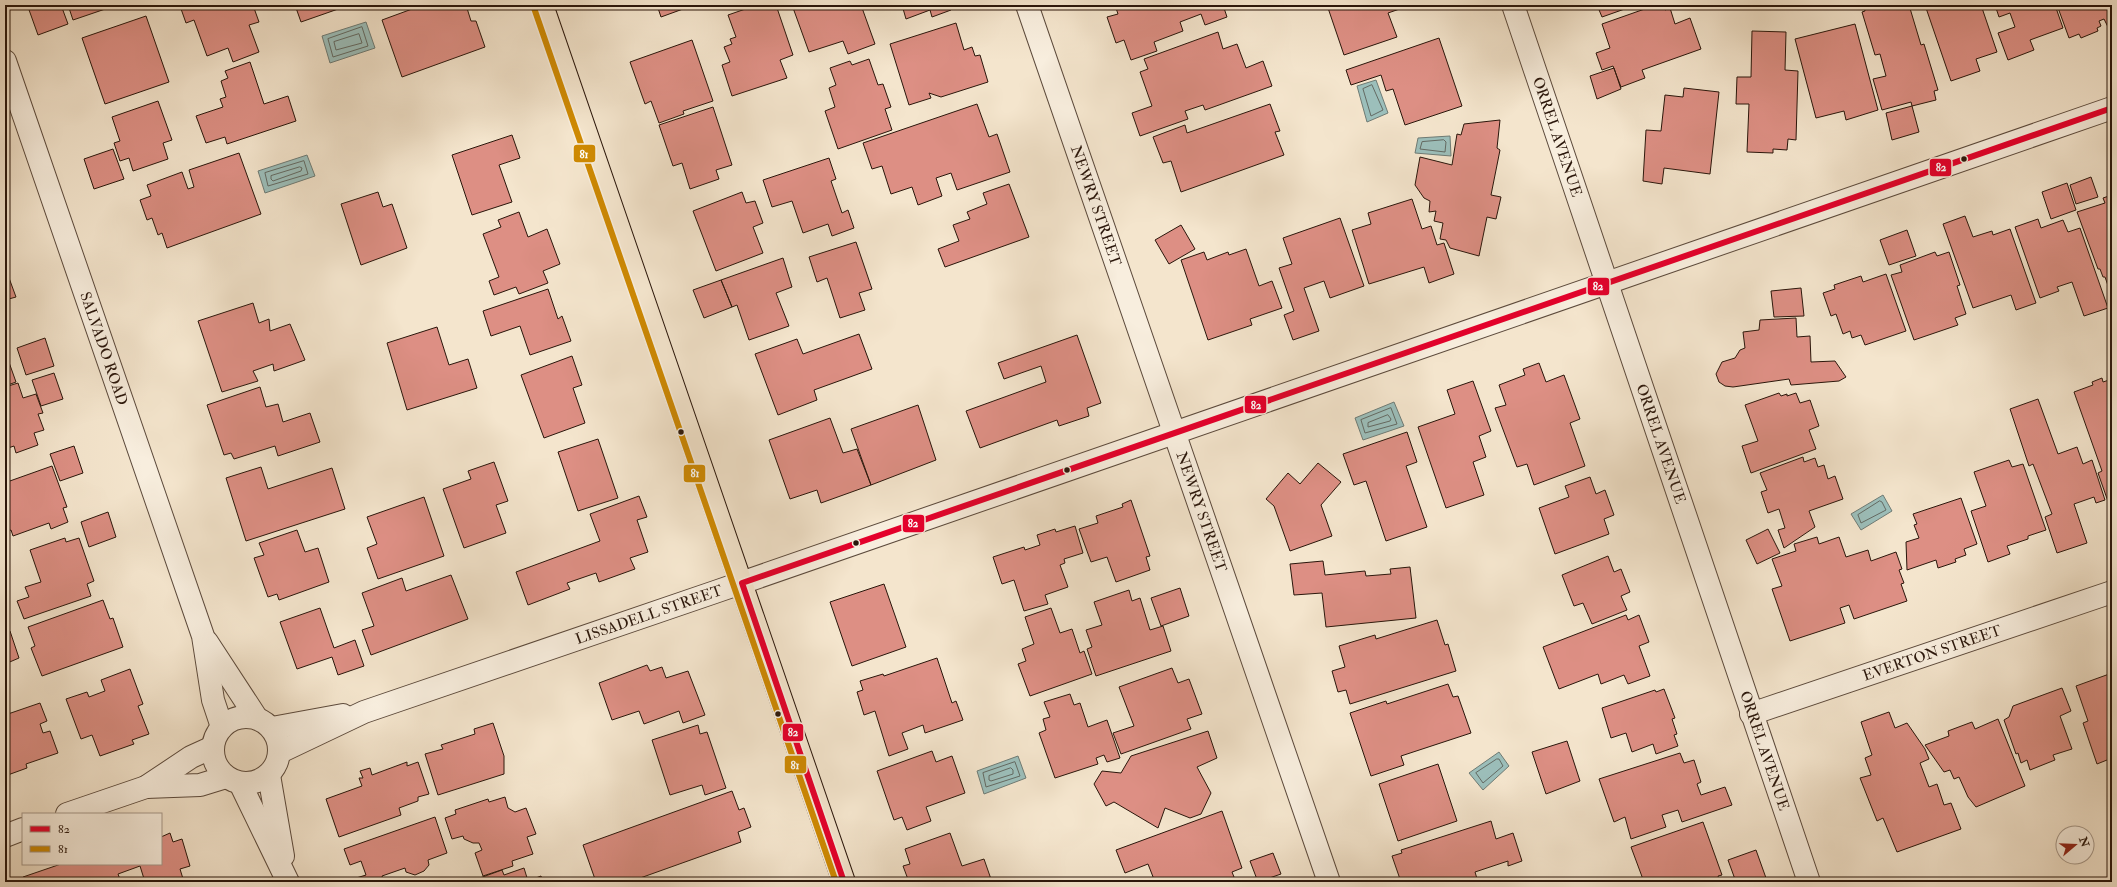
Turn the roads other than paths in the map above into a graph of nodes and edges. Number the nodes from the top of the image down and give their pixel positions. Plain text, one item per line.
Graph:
1 (542, 5) edge
2 (1026, 5) edge
3 (1512, 5) edge
4 (5, 61) edge
5 (2112, 108) edge
6 (1607, 282) junction
7 (1173, 433) junction
8 (742, 582) junction
9 (2112, 592) edge
10 (203, 636) junction
11 (364, 712) junction
12 (1751, 714) junction
13 (264, 722) junction
14 (222, 726) junction
15 (213, 747) junction
16 (280, 752) junction
17 (269, 775) junction
18 (233, 780) junction
19 (146, 787) junction
20 (70, 813) edge
21 (22, 829) edge
22 (5, 836) edge
23 (288, 882) edge
24 (844, 882) edge
25 (1329, 882) edge
26 (1809, 882) edge

1 - 8 main road
2 - 7 street, NEWRY STREET
3 - 6 street, ORREL AVENUE
4 - 10 street, SALVADO ROAD
5 - 6 street, LISSADELL STREET
6 - 7 street, LISSADELL STREET
6 - 12 street, ORREL AVENUE
7 - 8 street, LISSADELL STREET
7 - 25 street, NEWRY STREET
8 - 11 street, LISSADELL STREET
8 - 24 main road
9 - 12 street, EVERTON STREET
10 - 13 street, SALVADO ROAD
10 - 14 street, SALVADO ROAD
11 - 13 street, LISSADELL STREET
11 - 16 street, LISSADELL STREET
12 - 26 street, ORREL AVENUE
13 - 14 street
13 - 16 street
14 - 15 street
15 - 18 street
15 - 19 street
16 - 17 street
17 - 18 street
17 - 23 street
18 - 19 street
18 - 23 street
19 - 20 street
21 - 22 street

